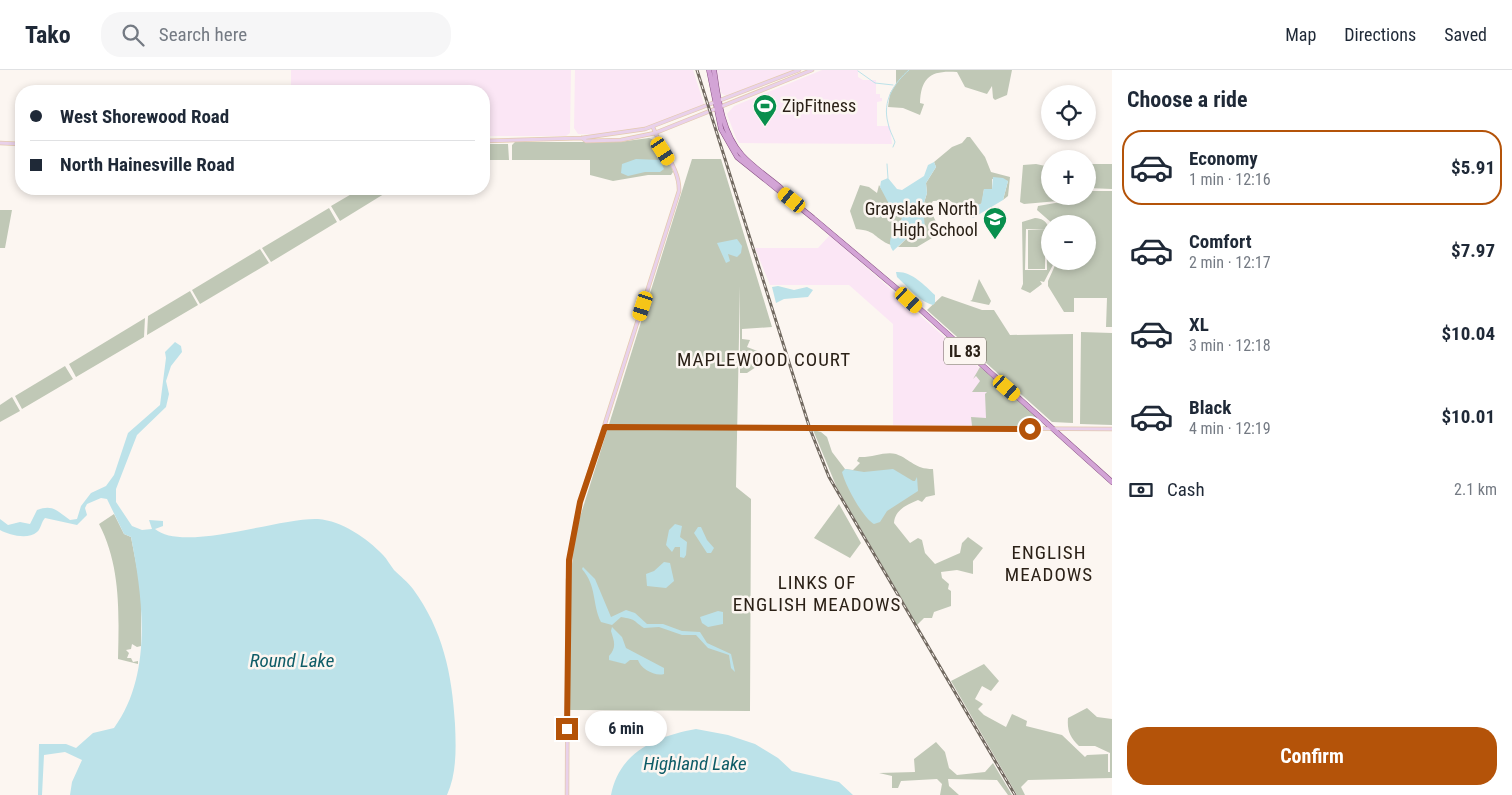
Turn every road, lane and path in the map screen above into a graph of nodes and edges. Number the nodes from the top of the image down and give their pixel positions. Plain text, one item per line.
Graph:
1 (709, 70) edge
2 (714, 70) edge
3 (799, 70) edge
4 (812, 70) edge
5 (718, 105) junction
6 (652, 127) junction
7 (655, 134) junction
8 (582, 138) junction
9 (490, 141) edge
10 (0, 143) edge
11 (15, 144) edge
12 (605, 427) junction
13 (1052, 429) junction
14 (1112, 429) edge
15 (1112, 482) edge
16 (567, 795) edge

1 - 5 main road, IL 83
2 - 5 main road
3 - 5 main road
4 - 5 main road
5 - 6 main road
5 - 7 main road
5 - 13 main road, IL 83
6 - 7 main road
6 - 8 main road
7 - 8 main road
7 - 12 main road
8 - 9 main road
10 - 11 main road
12 - 13 main road
12 - 16 main road
13 - 14 main road
13 - 15 main road, IL 83

